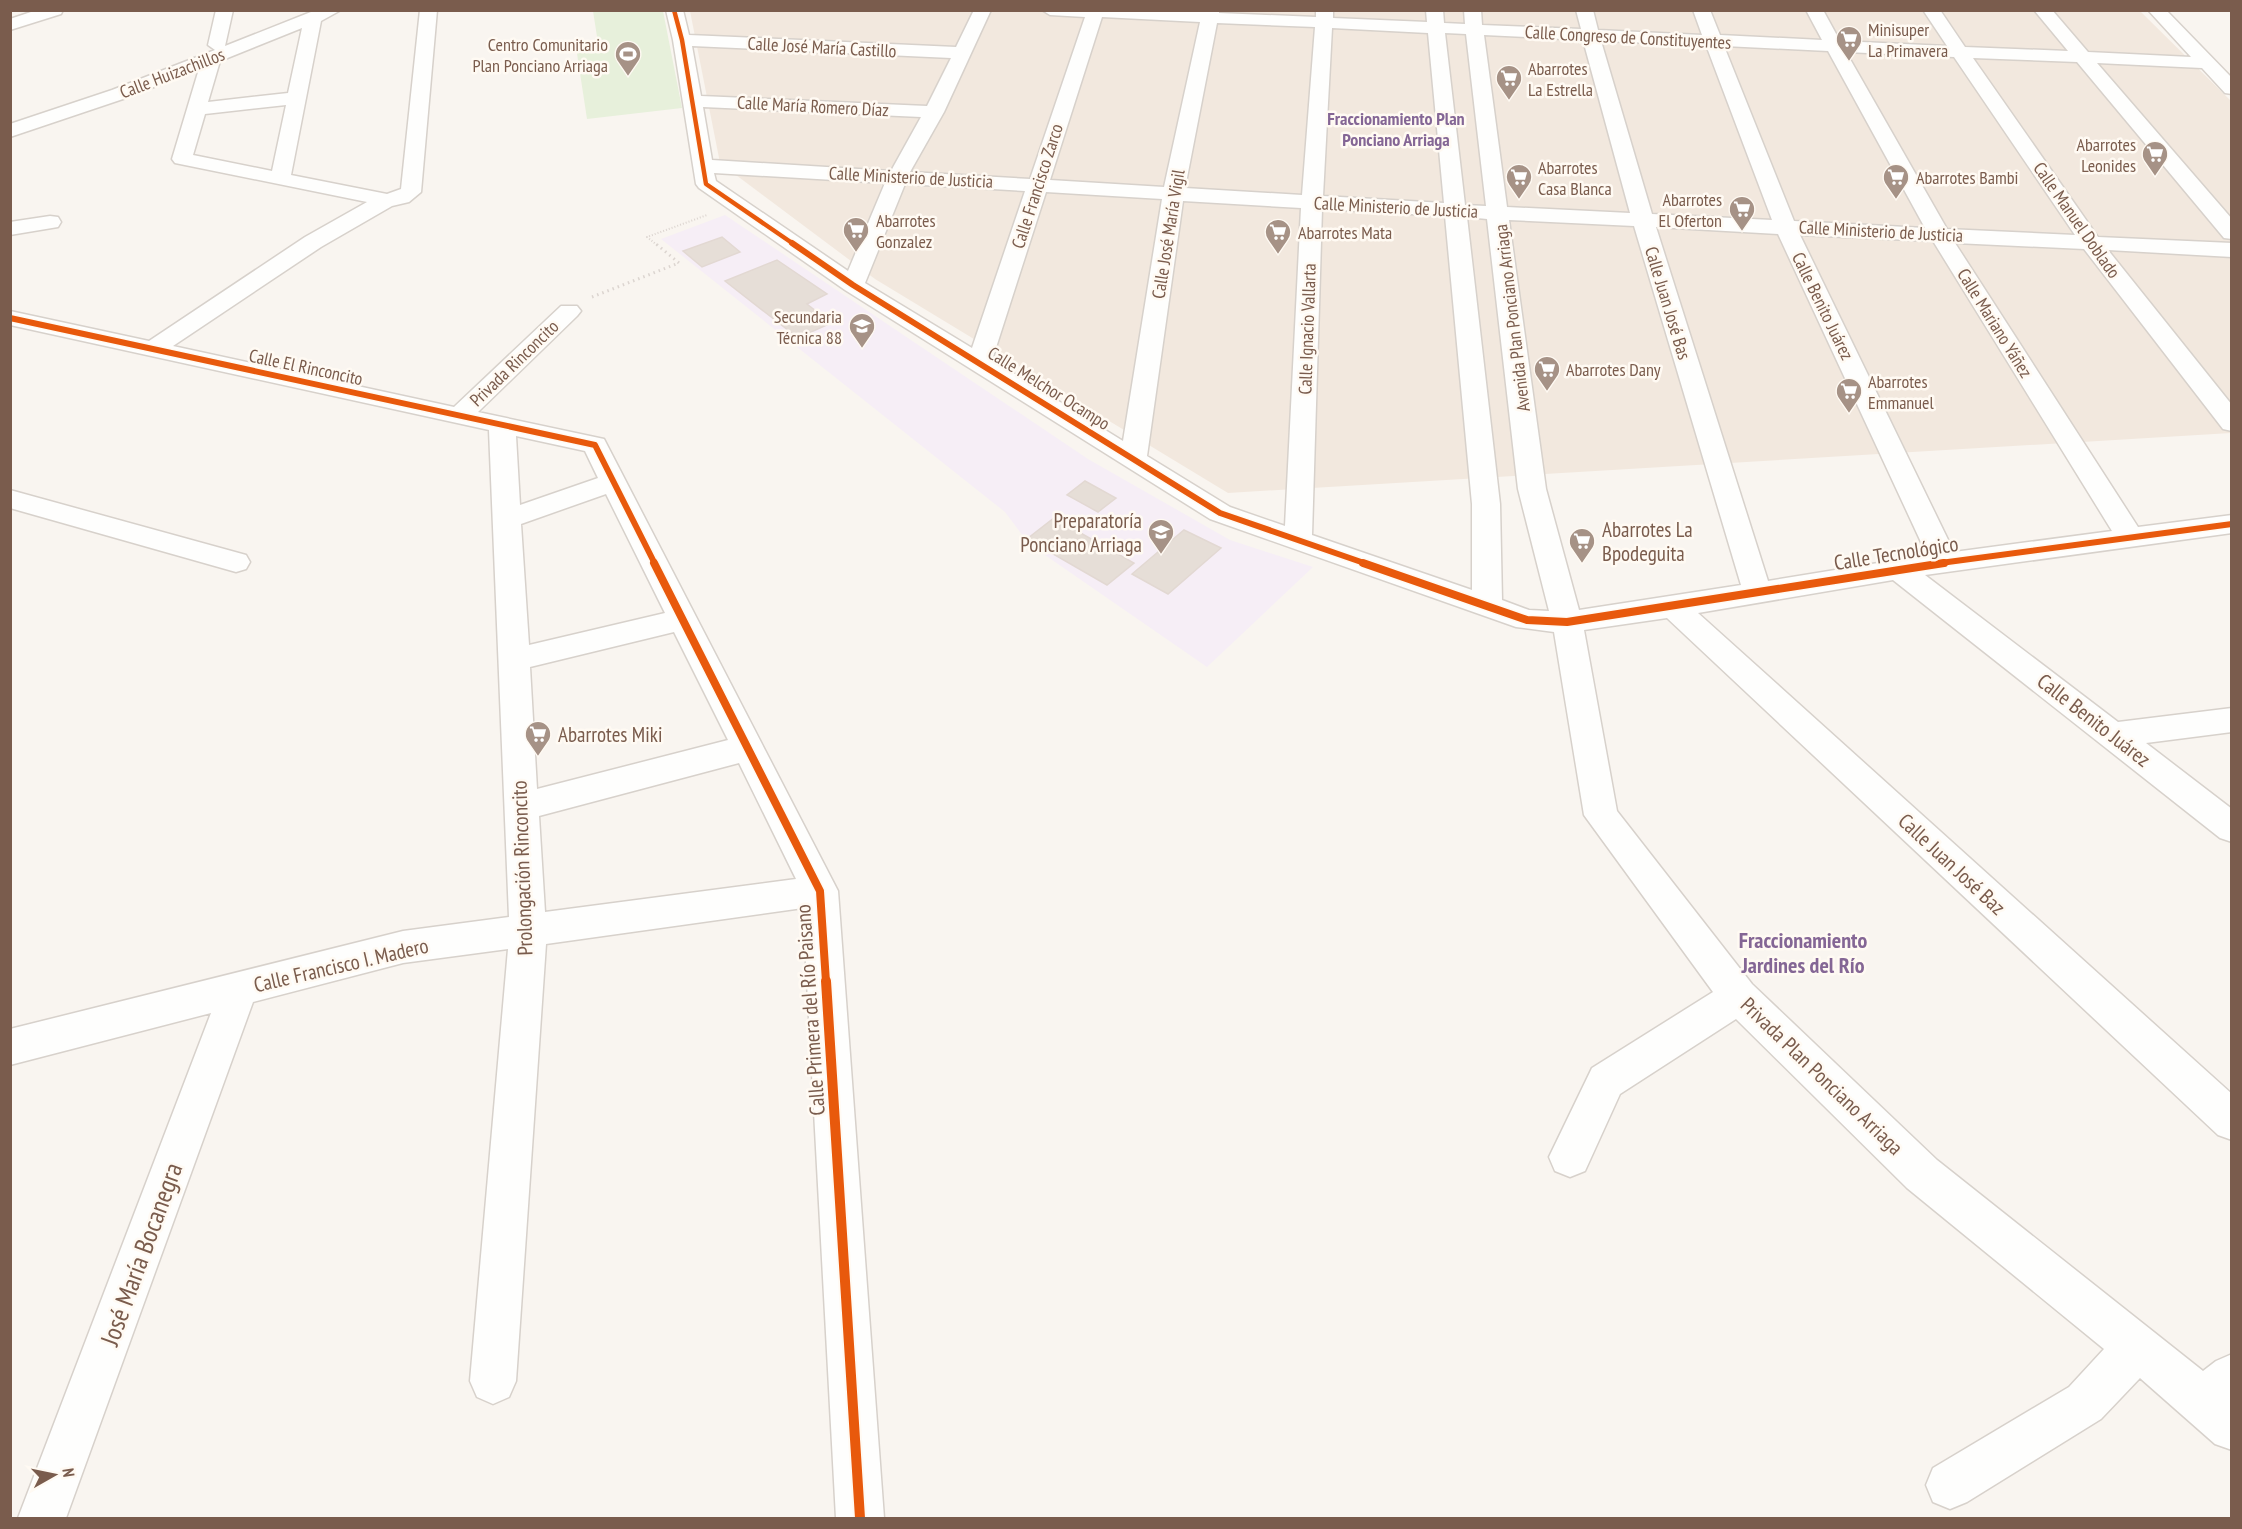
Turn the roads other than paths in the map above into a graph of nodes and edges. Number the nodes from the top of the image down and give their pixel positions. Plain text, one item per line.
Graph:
1 (55, 10) edge
2 (225, 10) edge
3 (333, 10) edge
4 (429, 10) edge
5 (674, 10) edge
6 (983, 10) edge
7 (1050, 10) edge
8 (1584, 10) edge
9 (1701, 10) edge
10 (1814, 10) edge
11 (1931, 10) edge
12 (2042, 10) edge
13 (2156, 10) edge
14 (1096, 12) edge
15 (1211, 14) edge
16 (1325, 17) edge
17 (312, 18) junction
18 (1434, 19) edge
19 (1474, 20) edge
20 (10, 25) edge
21 (1591, 34) junction
22 (682, 40) junction
23 (1714, 40) junction
24 (1834, 46) junction
25 (214, 51) junction
26 (962, 53) junction
27 (1962, 53) junction
28 (2081, 57) junction
29 (2206, 63) junction
30 (2232, 89) edge
31 (297, 98) junction
32 (693, 100) junction
33 (197, 109) junction
34 (934, 112) junction
35 (10, 131) edge
36 (705, 166) junction
37 (898, 176) junction
38 (280, 180) junction
39 (1037, 184) junction
40 (1173, 195) junction
41 (387, 200) junction
42 (1312, 202) junction
43 (1453, 210) junction
44 (1499, 213) junction
45 (1642, 218) junction
46 (50, 222) dead end
47 (1785, 226) junction
48 (10, 229) edge
49 (2232, 233) edge
50 (1939, 234) junction
51 (2091, 243) junction
52 (2232, 250) edge
53 (853, 285) junction
54 (575, 306) road end
55 (10, 318) edge
56 (153, 350) junction
57 (979, 362) junction
58 (459, 416) junction
59 (2232, 423) edge
60 (502, 425) junction
61 (595, 445) joint
62 (1133, 459) junction
63 (614, 482) junction
64 (1532, 489) junction
65 (10, 499) edge
66 (1486, 504) junction
67 (508, 519) junction
68 (2232, 524) edge
69 (2131, 538) junction
70 (1298, 540) junction
71 (236, 562) dead end
72 (1945, 563) junction
73 (1898, 569) junction
74 (1758, 594) junction
75 (1487, 607) junction
76 (1673, 607) junction
77 (682, 619) junction
78 (1566, 622) junction
79 (514, 660) junction
80 (2232, 720) edge
81 (2113, 735) junction
82 (746, 748) junction
83 (522, 807) junction
84 (2232, 828) edge
85 (820, 891) junction
86 (528, 932) junction
87 (239, 989) junction
88 (1739, 996) junction
89 (10, 1047) edge
90 (2232, 1121) edge
91 (1570, 1157) dead end
92 (2137, 1348) junction
93 (493, 1381) dead end
94 (2222, 1401) edge
95 (1950, 1485) dead end
96 (42, 1518) edge
97 (860, 1518) edge

1 - 20 street
2 - 25 street
3 - 17 street, Calle Huizachillos
4 - 41 street
5 - 22 street, Calle Melchor Ocampo
6 - 26 street
7 - 14 street, Calle Congreso de Constituyentes
8 - 21 street, Calle Juan José Bas
9 - 23 street, Calle Benito Juárez
10 - 24 street, Calle Mariano Yáñez
11 - 27 street, Calle Manuel Doblado
12 - 28 street
13 - 29 street
14 - 15 street, Calle Congreso de Constituyentes
14 - 39 street, Calle Francisco Zarco
15 - 16 street, Calle Congreso de Constituyentes
15 - 40 street, Calle José María Vigil
16 - 18 street, Calle Congreso de Constituyentes
16 - 42 street, Calle Ignacio Vallarta
17 - 25 street, Calle Huizachillos
17 - 31 street
18 - 19 street, Calle Congreso de Constituyentes
18 - 43 street
19 - 21 street, Calle Congreso de Constituyentes
19 - 44 street, Avenida Plan Ponciano Arriaga
21 - 23 street, Calle Congreso de Constituyentes
21 - 45 street, Calle Juan José Bas
22 - 26 street, Calle José María Castillo
22 - 32 street, Calle Melchor Ocampo
23 - 24 street, Calle Congreso de Constituyentes
23 - 47 street, Calle Benito Juárez
24 - 27 street, Calle Congreso de Constituyentes
24 - 50 street, Calle Mariano Yáñez
25 - 33 street
25 - 35 street, Calle Huizachillos
26 - 34 street
27 - 28 street, Calle Congreso de Constituyentes
27 - 51 street, Calle Manuel Doblado
28 - 29 street, Calle Congreso de Constituyentes
28 - 49 street
29 - 30 street
31 - 33 street
31 - 38 street
32 - 34 street, Calle María Romero Díaz
32 - 36 street, Calle Melchor Ocampo
33 - 38 street
34 - 37 street
36 - 37 street, Calle Ministerio de Justicia
36 - 53 street, Calle Melchor Ocampo
37 - 39 street, Calle Ministerio de Justicia
37 - 53 street
38 - 41 street
39 - 40 street, Calle Ministerio de Justicia
39 - 57 street, Calle Francisco Zarco
40 - 42 street, Calle Ministerio de Justicia
40 - 62 street, Calle José María Vigil
41 - 56 street
42 - 43 street, Calle Ministerio de Justicia
42 - 70 street, Calle Ignacio Vallarta
43 - 44 street, Calle Ministerio de Justicia
43 - 66 street
44 - 45 street, Calle Ministerio de Justicia
44 - 64 street, Avenida Plan Ponciano Arriaga
45 - 47 street, Calle Ministerio de Justicia
45 - 74 street, Calle Juan José Bas
46 - 48 street
47 - 50 street, Calle Ministerio de Justicia
47 - 72 street, Calle Benito Juárez
50 - 51 street, Calle Ministerio de Justicia
50 - 69 street, Calle Mariano Yáñez
51 - 52 street, Calle Ministerio de Justicia
51 - 59 street, Calle Manuel Doblado
53 - 57 street, Calle Melchor Ocampo
54 - 58 street, Privada Rinconcito
55 - 56 street, Calle El Rinconcito
56 - 58 street, Calle El Rinconcito
57 - 62 street, Calle Melchor Ocampo
58 - 60 street, Calle El Rinconcito
60 - 61 street, Calle El Rinconcito
60 - 67 street, Prolongación Rinconcito
61 - 63 street, Calle Primera del Río Paisano
62 - 70 street, Calle Melchor Ocampo
63 - 67 street
63 - 77 street, Calle Primera del Río Paisano
64 - 66 street
64 - 78 street, Avenida Plan Ponciano Arriaga
65 - 71 street
66 - 75 street
67 - 79 street, Prolongación Rinconcito
68 - 69 street, Calle Tecnológico
69 - 72 street, Calle Tecnológico
70 - 75 street, Calle Melchor Ocampo
72 - 73 street, Calle Tecnológico
73 - 74 street, Calle Tecnológico
73 - 81 street, Calle Benito Juárez
74 - 76 street, Calle Tecnológico
75 - 78 street, Calle Melchor Ocampo
76 - 78 street, Calle Tecnológico
76 - 90 street, Calle Juan José Baz
77 - 79 street
77 - 82 street, Calle Primera del Río Paisano
78 - 88 street, Privada Plan Ponciano Arriaga
79 - 83 street, Prolongación Rinconcito
80 - 81 street
81 - 84 street, Calle Benito Juárez
82 - 83 street
82 - 85 street, Calle Primera del Río Paisano
83 - 86 street, Prolongación Rinconcito
85 - 86 street, Calle Francisco I. Madero
85 - 97 street, Calle Primera del Río Paisano
86 - 87 street, Calle Francisco I. Madero
86 - 93 street, Prolongación Rinconcito
87 - 89 street, Calle Francisco I. Madero
87 - 96 street, José María Bocanegra
88 - 91 street
88 - 92 street, Privada Plan Ponciano Arriaga
92 - 94 street, Privada Plan Ponciano Arriaga
92 - 95 street

